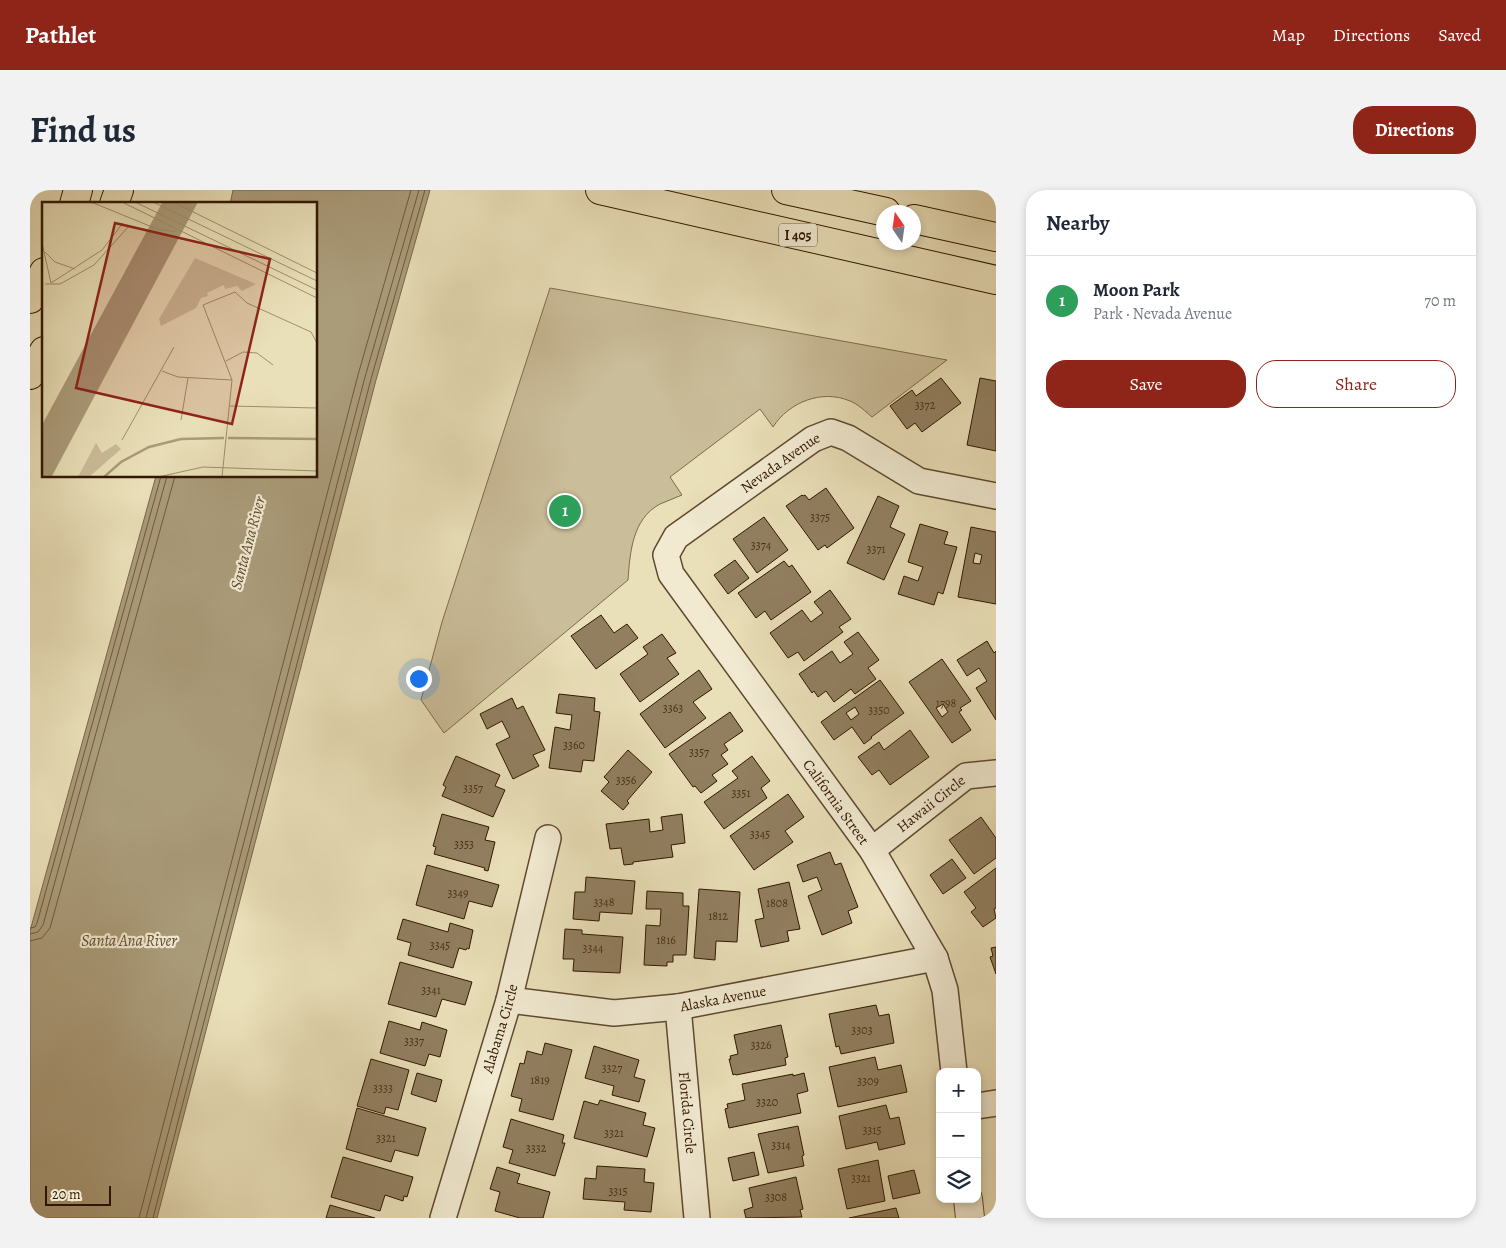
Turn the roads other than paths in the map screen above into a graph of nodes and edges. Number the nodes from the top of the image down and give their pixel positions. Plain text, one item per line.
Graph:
1 (600, 190) edge
2 (786, 190) edge
3 (876, 210) edge
4 (921, 221) edge
5 (996, 238) edge
6 (42, 276) edge
7 (996, 280) edge
8 (30, 299) edge
9 (42, 354) edge
10 (30, 375) edge
11 (996, 496) edge
12 (666, 555) joint
13 (996, 773) edge
14 (548, 838) dead end
15 (872, 850) junction
16 (935, 958) junction
17 (509, 1000) junction
18 (678, 1007) junction
19 (954, 1068) edge
20 (996, 1102) edge
21 (981, 1105) edge
22 (968, 1203) edge
23 (443, 1218) edge
24 (697, 1218) edge
25 (970, 1218) edge

1 - 7 main road, I 405
2 - 3 main road
4 - 5 main road
6 - 8 main road
9 - 10 main road
11 - 12 street, Nevada Avenue
12 - 15 street, California Street
13 - 15 street, Hawaii Circle
14 - 17 street, Alabama Circle
15 - 16 street, California Street
16 - 18 street, Alaska Avenue
16 - 19 street, California Street
17 - 18 street, Alaska Avenue
17 - 23 street, Alabama Circle
18 - 24 street, Florida Circle
20 - 21 street
22 - 25 street

